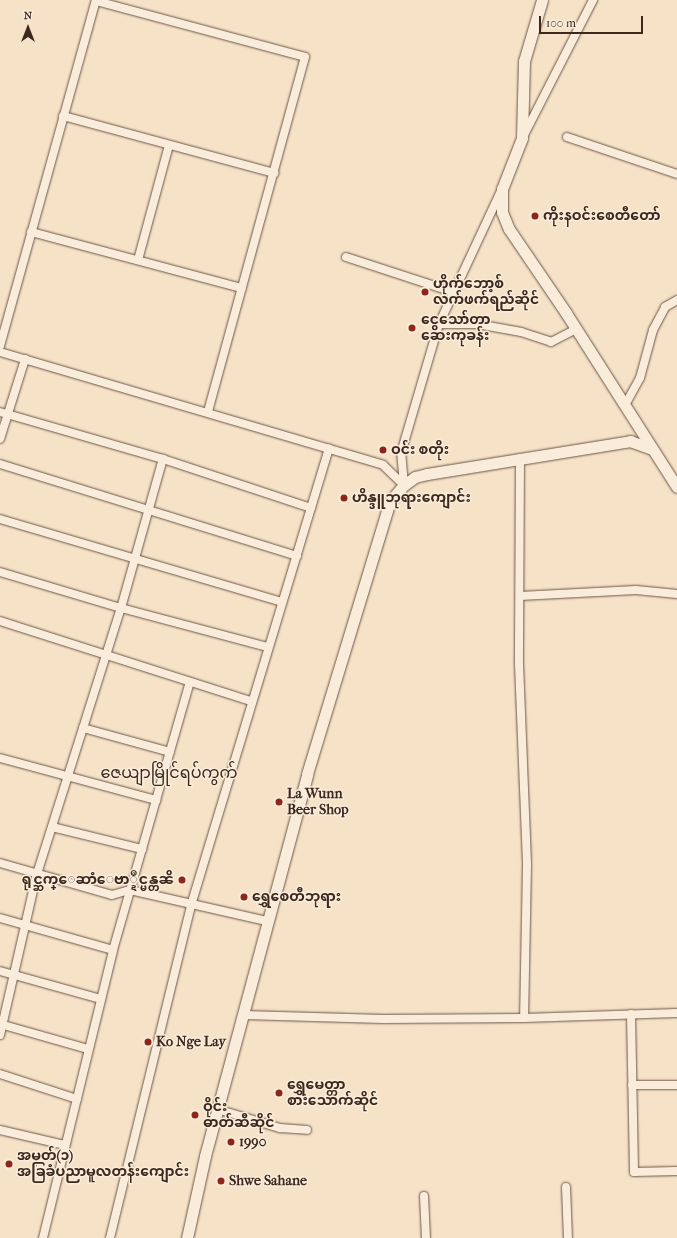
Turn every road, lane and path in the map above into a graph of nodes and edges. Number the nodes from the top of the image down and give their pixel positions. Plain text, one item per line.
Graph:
1 (542, 0) edge
2 (593, 0) edge
3 (63, 116) junction
4 (566, 137) dead end
5 (522, 138) junction
6 (169, 145) junction
7 (274, 173) junction
8 (677, 174) edge
9 (502, 189) junction
10 (31, 232) junction
11 (346, 257) dead end
12 (138, 260) junction
13 (242, 288) junction
14 (453, 292) junction
15 (677, 300) edge
16 (439, 324) junction
17 (576, 329) junction
18 (0, 346) edge
19 (0, 352) edge
20 (25, 359) junction
21 (626, 405) junction
22 (208, 412) junction
23 (4, 414) edge
24 (0, 439) edge
25 (329, 448) junction
26 (652, 449) junction
27 (520, 458) junction
28 (163, 459) junction
29 (0, 464) edge
30 (404, 485) junction
31 (677, 487) edge
32 (311, 508) junction
33 (147, 511) junction
34 (0, 519) edge
35 (297, 556) junction
36 (135, 558) junction
37 (0, 572) edge
38 (677, 594) edge
39 (520, 596) junction
40 (282, 602) junction
41 (122, 608) junction
42 (0, 621) edge
43 (268, 647) junction
44 (106, 656) junction
45 (190, 682) junction
46 (251, 701) junction
47 (83, 728) junction
48 (170, 752) junction
49 (0, 758) edge
50 (68, 777) junction
51 (156, 800) junction
52 (52, 827) junction
53 (142, 849) junction
54 (0, 863) edge
55 (37, 874) junction
56 (130, 890) junction
57 (192, 902) junction
58 (0, 918) edge
59 (267, 921) junction
60 (25, 925) junction
61 (113, 950) junction
62 (0, 970) edge
63 (14, 975) junction
64 (101, 1000) junction
65 (677, 1013) edge
66 (630, 1014) junction
67 (244, 1015) junction
68 (524, 1018) junction
69 (1, 1024) edge
70 (0, 1035) edge
71 (88, 1049) junction
72 (0, 1074) edge
73 (677, 1085) edge
74 (632, 1086) junction
75 (77, 1099) junction
76 (217, 1109) junction
77 (0, 1130) edge
78 (307, 1130) dead end
79 (65, 1145) junction
80 (677, 1171) edge
81 (566, 1187) dead end
82 (424, 1196) dead end
83 (43, 1238) edge
84 (110, 1238) edge
85 (187, 1238) edge
86 (426, 1238) edge
87 (568, 1238) edge

1 - 5 main road
2 - 5 street
3 - 6 street
3 - 7 street
3 - 10 street
4 - 8 street
5 - 9 main road
6 - 7 street
6 - 12 street
7 - 13 street
9 - 14 street
9 - 17 main road
10 - 12 street
10 - 18 street
11 - 14 street
12 - 13 street
13 - 22 street
14 - 16 street
15 - 21 street
16 - 17 street
16 - 30 street
17 - 21 main road
19 - 20 street
20 - 22 street
20 - 23 street
21 - 26 main road
22 - 25 street
23 - 24 street
23 - 28 street
25 - 30 street
25 - 32 street
26 - 27 main road
26 - 31 main road
27 - 30 main road
27 - 39 street
28 - 32 street
28 - 33 street
29 - 33 street
30 - 59 main road
32 - 35 street
33 - 35 street
33 - 36 street
34 - 36 street
35 - 40 street
36 - 40 street
36 - 41 street
37 - 41 street
38 - 39 street
39 - 68 street
40 - 43 street
41 - 43 street
41 - 44 street
42 - 44 street
43 - 46 street
44 - 45 street
44 - 47 street
45 - 46 street
45 - 48 street
46 - 57 street
47 - 48 street
47 - 50 street
48 - 51 street
49 - 50 street
50 - 51 street
50 - 52 street
51 - 53 street
52 - 53 street
52 - 55 street
53 - 56 street
54 - 55 street
55 - 56 street
55 - 60 street
56 - 57 street
56 - 61 street
57 - 59 street
57 - 84 street
58 - 60 street
59 - 67 main road
60 - 61 street
60 - 63 street
61 - 64 street
62 - 63 street
63 - 64 street
63 - 69 street
64 - 71 street
65 - 66 street
66 - 68 street
66 - 74 street
67 - 68 street
67 - 76 main road
69 - 70 street
69 - 71 street
71 - 75 street
72 - 75 street
73 - 74 street
74 - 80 street
75 - 79 street
76 - 78 street
76 - 85 main road
77 - 79 street
79 - 83 street
81 - 87 street
82 - 86 street

